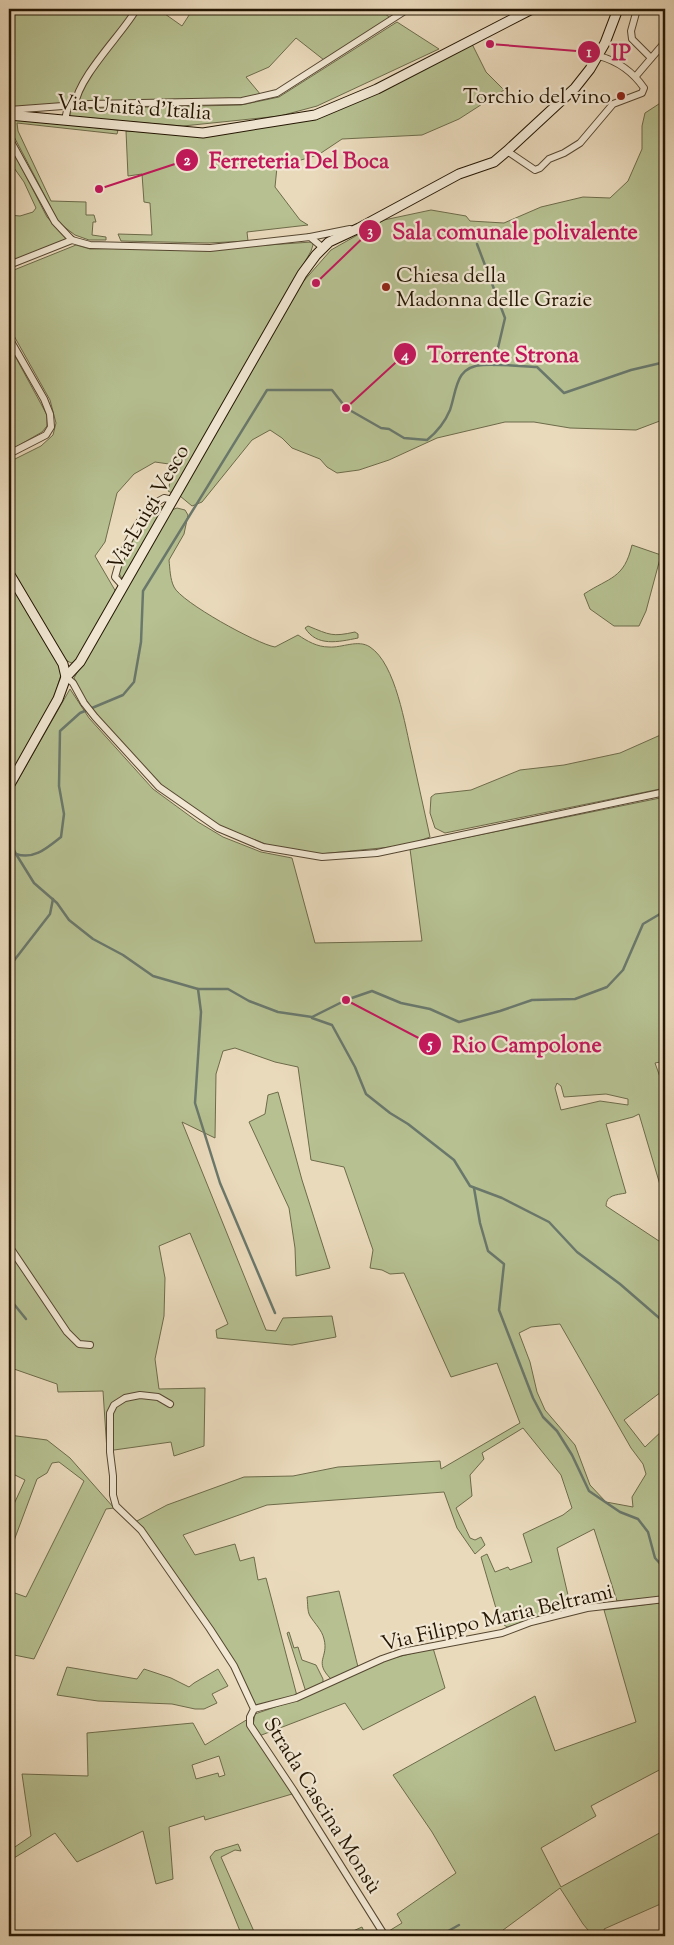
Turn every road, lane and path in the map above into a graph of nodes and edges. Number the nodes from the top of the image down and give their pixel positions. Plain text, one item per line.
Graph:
1 (133, 9) edge
2 (408, 9) edge
3 (532, 9) edge
4 (618, 9) edge
5 (628, 9) edge
6 (637, 11) edge
7 (665, 42) edge
8 (598, 56) junction
9 (651, 58) junction
10 (636, 76) junction
11 (71, 106) junction
12 (9, 110) edge
13 (9, 115) edge
14 (65, 120) junction
15 (9, 138) edge
16 (507, 151) junction
17 (359, 228) junction
18 (310, 237) junction
19 (72, 240) junction
20 (322, 247) junction
21 (9, 265) edge
22 (9, 338) edge
23 (9, 454) edge
24 (172, 500) junction
25 (9, 573) edge
26 (123, 586) junction
27 (66, 677) junction
28 (9, 786) edge
29 (665, 792) edge
30 (9, 1246) edge
31 (90, 1345) dead end
32 (170, 1404) dead end
33 (665, 1599) edge
34 (254, 1710) junction
35 (384, 1936) edge

1 - 11 street
2 - 11 street
3 - 14 street, Via Unità d'Italia
4 - 8 street
5 - 6 street
6 - 9 street
7 - 9 street
8 - 10 street
8 - 16 street
9 - 10 street
10 - 16 street
11 - 12 street
11 - 14 street
13 - 14 street, Via Unità d'Italia
15 - 19 street
16 - 17 street
17 - 18 street
17 - 20 street
18 - 19 street
18 - 20 street
19 - 21 street
20 - 24 street, Via Luigi Vesco
22 - 23 street
24 - 26 street, Via Luigi Vesco
24 - 26 street
25 - 27 street
26 - 27 street, Via Luigi Vesco
27 - 28 street, Via Luigi Vesco
27 - 29 street
30 - 31 street
32 - 34 street, Strada Cascina Monsù
33 - 34 street, Via Filippo Maria Beltrami
34 - 35 street, Strada Cascina Monsù

